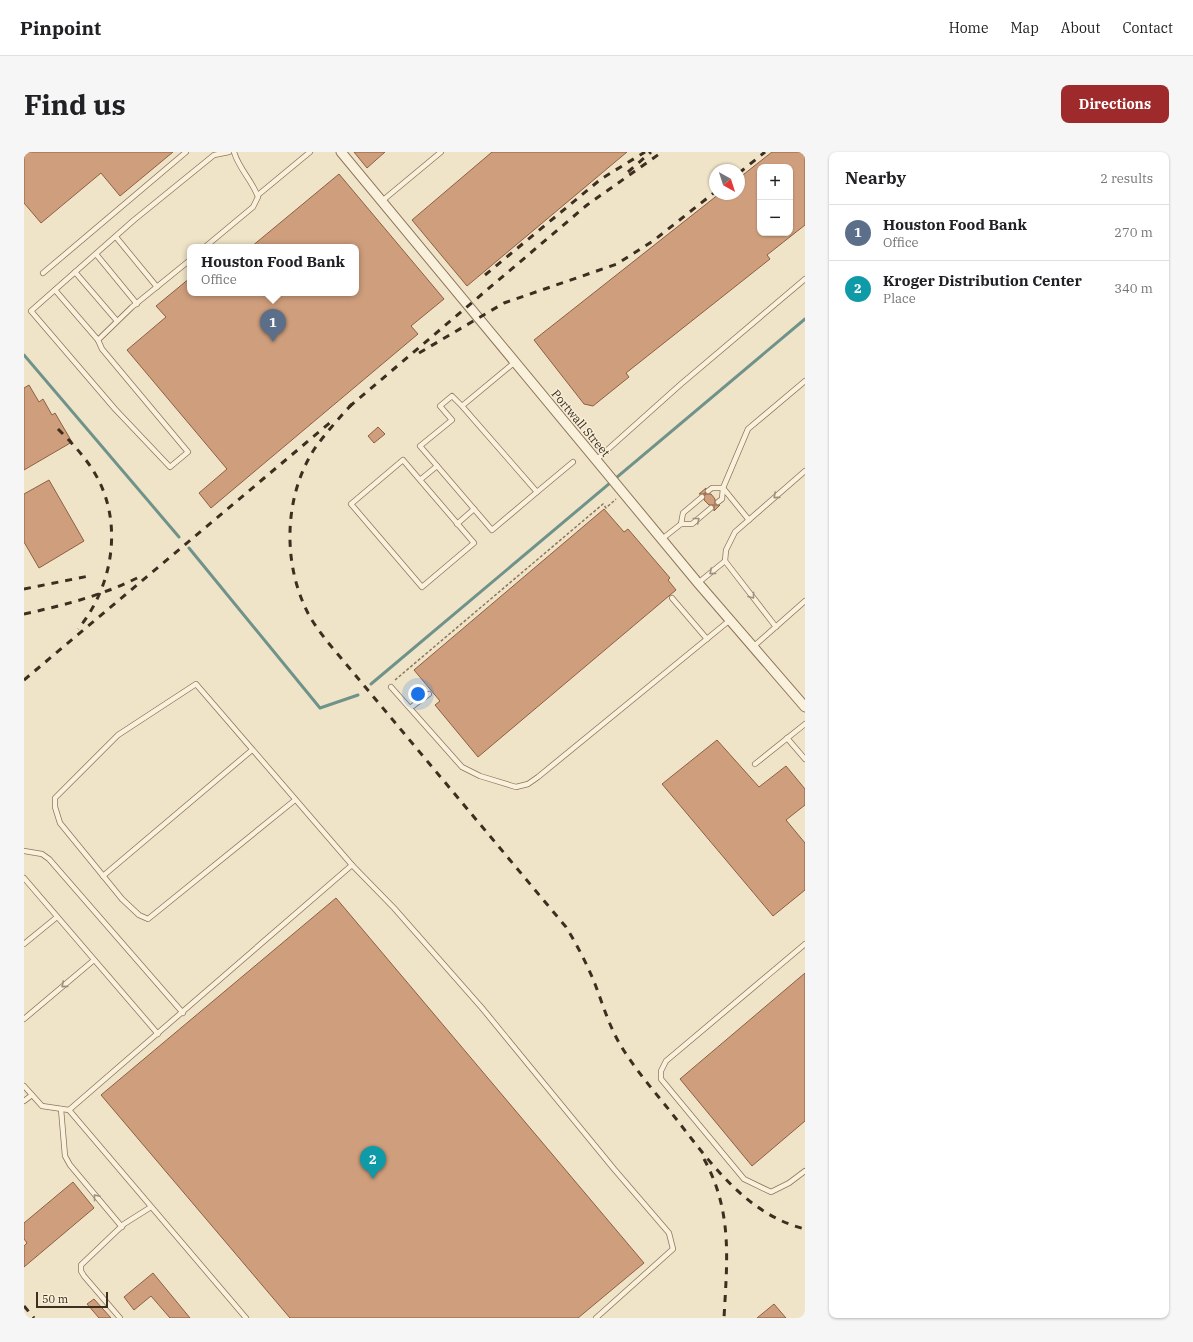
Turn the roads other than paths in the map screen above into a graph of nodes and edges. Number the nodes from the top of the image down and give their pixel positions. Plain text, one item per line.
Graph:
1 (186, 152) edge
2 (229, 152) edge
3 (234, 152) edge
4 (310, 152) edge
5 (341, 152) edge
6 (441, 152) edge
7 (258, 195) junction
8 (382, 201) junction
9 (116, 237) junction
10 (209, 244) edge
11 (96, 254) junction
12 (187, 262) edge
13 (76, 272) junction
14 (43, 273) dead end
15 (805, 279) edge
16 (157, 287) junction
17 (55, 290) junction
18 (137, 304) junction
19 (117, 321) junction
20 (98, 340) junction
21 (515, 362) junction
22 (805, 381) edge
23 (462, 406) junction
24 (596, 460) junction
25 (573, 462) dead end
26 (437, 466) junction
27 (805, 471) edge
28 (420, 480) junction
29 (723, 488) junction
30 (708, 491) dead end
31 (537, 492) junction
32 (702, 497) dead end
33 (718, 502) dead end
34 (711, 508) dead end
35 (474, 509) junction
36 (749, 520) junction
37 (457, 524) junction
38 (681, 524) junction
39 (662, 539) junction
40 (725, 561) junction
41 (698, 583) junction
42 (672, 598) dead end
43 (805, 601) edge
44 (730, 620) junction
45 (776, 627) junction
46 (707, 639) junction
47 (753, 647) junction
48 (391, 686) road end
49 (429, 694) dead end
50 (805, 707) edge
51 (410, 708) junction
52 (805, 724) edge
53 (787, 738) junction
54 (252, 750) junction
55 (805, 759) edge
56 (755, 764) dead end
57 (295, 800) junction
58 (24, 851) edge
59 (352, 865) junction
60 (103, 876) junction
61 (24, 878) edge
62 (57, 917) junction
63 (24, 944) edge
64 (805, 944) edge
65 (94, 960) junction
66 (182, 1013) junction
67 (24, 1019) edge
68 (158, 1034) junction
69 (24, 1086) edge
70 (32, 1094) junction
71 (24, 1102) edge
72 (61, 1109) junction
73 (69, 1110) junction
74 (805, 1171) edge
75 (151, 1207) junction
76 (122, 1227) junction
77 (120, 1318) edge
78 (246, 1318) edge
79 (596, 1318) edge

1 - 14 lane
2 - 9 lane
3 - 7 lane
4 - 7 lane
5 - 8 street, Portwall Street
6 - 8 lane
7 - 10 lane
8 - 21 street, Portwall Street
9 - 11 lane
9 - 16 lane
11 - 13 lane
11 - 18 lane
12 - 16 lane
13 - 17 lane
13 - 19 lane
15 - 24 lane
16 - 18 lane
17 - 20 lane
17 - 20 lane
18 - 19 lane
19 - 20 lane
21 - 23 lane
21 - 24 street, Portwall Street
22 - 29 lane
23 - 26 lane
23 - 31 lane
24 - 39 street, Portwall Street
25 - 31 lane
26 - 28 lane
26 - 35 lane
27 -> 36 lane
28 - 37 lane
28 - 37 lane
29 - 30 lane
29 - 33 lane
29 - 36 lane
31 - 35 lane
32 - 38 lane
38 -> 34 lane
35 - 37 lane
36 - 40 lane
38 - 39 lane
39 - 41 street, Portwall Street
40 -> 41 lane
40 -> 45 lane
41 - 44 street, Portwall Street
42 - 46 lane
43 - 45 lane
44 - 46 lane
44 - 47 street, Portwall Street
45 - 47 lane
46 - 51 lane
47 - 50 street, Portwall Street
48 - 51 lane
49 - 51 lane
52 - 53 lane
53 - 55 lane
53 - 56 lane
54 - 57 lane
54 - 60 lane
54 - 60 lane
57 - 59 lane
57 - 60 lane
58 - 66 lane
59 - 66 lane
59 - 79 lane
61 - 62 lane
62 - 63 lane
62 - 65 lane
64 - 74 lane
65 -> 67 lane
65 - 68 lane
66 - 68 lane
68 - 73 lane
69 - 70 lane
70 - 71 lane
70 - 72 lane
72 - 73 lane
76 -> 72 lane
73 - 75 lane
75 - 76 lane
75 - 78 lane
76 - 77 lane

